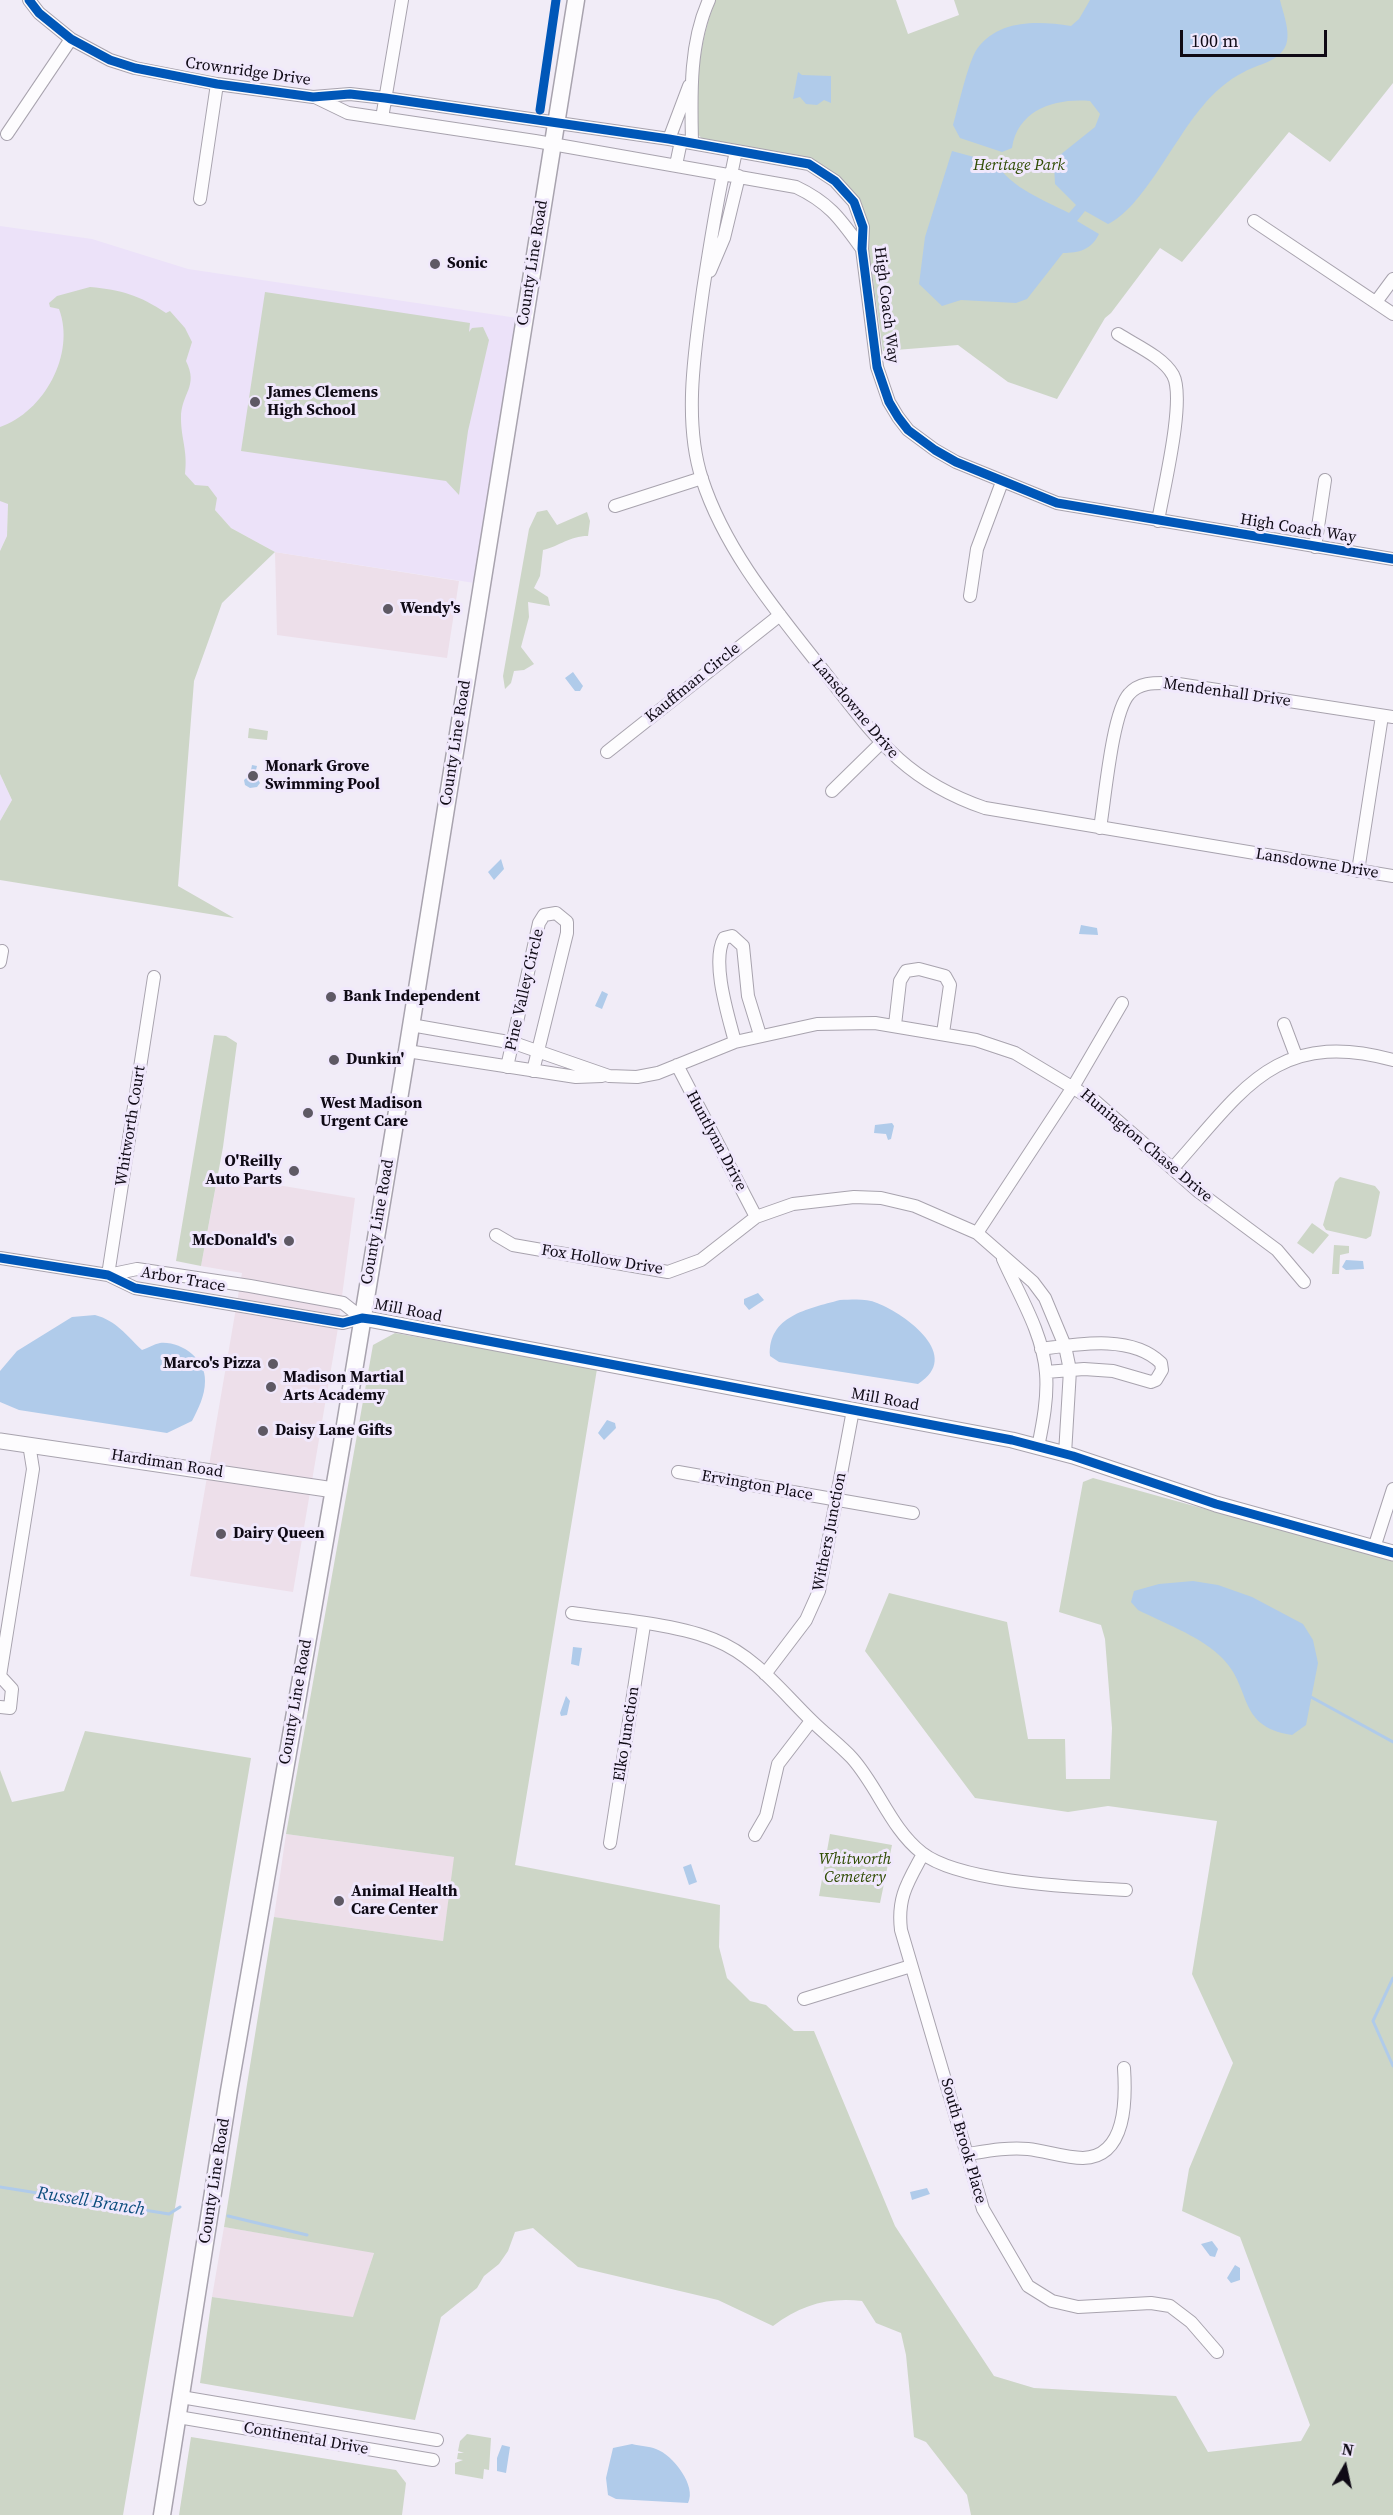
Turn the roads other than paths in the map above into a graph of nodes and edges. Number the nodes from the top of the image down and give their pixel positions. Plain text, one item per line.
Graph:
1 (29, 0) edge
2 (402, 0) edge
3 (576, 0) edge
4 (710, 0) edge
5 (71, 39) junction
6 (691, 79) junction
7 (217, 84) junction
8 (314, 97) junction
9 (385, 98) junction
10 (382, 118) junction
11 (556, 124) junction
12 (8, 134) dead end
13 (680, 141) junction
14 (553, 145) junction
15 (736, 151) junction
16 (676, 165) junction
17 (731, 175) junction
18 (835, 181) junction
19 (200, 199) dead end
20 (821, 200) junction
21 (1254, 222) dead end
22 (862, 249) junction
23 (1393, 279) edge
24 (1376, 302) junction
25 (1393, 314) edge
26 (1118, 334) dead end
27 (702, 478) junction
28 (1326, 480) dead end
29 (1002, 482) junction
30 (615, 506) dead end
31 (1158, 521) junction
32 (1315, 547) junction
33 (1393, 559) edge
34 (970, 596) dead end
35 (780, 615) junction
36 (1388, 717) edge
37 (880, 744) junction
38 (607, 752) dead end
39 (832, 791) dead end
40 (1100, 828) junction
41 (1358, 871) junction
42 (1393, 876) edge
43 (154, 977) dead end
44 (1122, 1004) dead end
45 (1284, 1024) dead end
46 (411, 1025) junction
47 (895, 1025) junction
48 (943, 1032) junction
49 (760, 1035) junction
50 (735, 1042) junction
51 (513, 1043) junction
52 (537, 1049) junction
53 (407, 1051) junction
54 (1296, 1056) junction
55 (1393, 1060) edge
56 (677, 1065) junction
57 (507, 1066) junction
58 (533, 1071) junction
59 (609, 1076) junction
60 (1073, 1087) junction
61 (1173, 1168) junction
62 (756, 1217) junction
63 (977, 1233) junction
64 (496, 1235) dead end
65 (1001, 1256) junction
66 (0, 1258) edge
67 (108, 1275) junction
68 (1304, 1282) dead end
69 (362, 1318) junction
70 (1065, 1346) junction
71 (1041, 1350) junction
72 (1070, 1370) junction
73 (1046, 1372) junction
74 (853, 1410) junction
75 (0, 1441) edge
76 (29, 1444) junction
77 (47, 1446) junction
78 (1038, 1447) junction
79 (1065, 1454) junction
80 (33, 1469) junction
81 (678, 1472) dead end
82 (1393, 1489) edge
83 (334, 1490) junction
84 (837, 1500) junction
85 (913, 1513) dead end
86 (1374, 1548) junction
87 (1393, 1553) edge
88 (572, 1612) dead end
89 (644, 1624) junction
90 (765, 1674) junction
91 (0, 1707) edge
92 (811, 1720) junction
93 (755, 1835) dead end
94 (610, 1843) dead end
95 (923, 1854) junction
96 (1126, 1890) dead end
97 (911, 1966) junction
98 (804, 1998) dead end
99 (1124, 2068) dead end
100 (968, 2154) junction
101 (1217, 2352) dead end
102 (181, 2397) junction
103 (178, 2417) junction
104 (436, 2440) dead end
105 (434, 2460) dead end
106 (162, 2515) edge

1 - 5 street, Crownridge Drive
2 - 9 street
3 - 11 main road, County Line Road
4 - 6 street
5 - 7 street, Crownridge Drive
5 - 12 street
6 - 13 street
6 - 13 street
7 - 8 street, Crownridge Drive
7 - 19 street
8 - 9 street, Crownridge Drive
8 - 10 street, Crownridge Drive
9 - 10 street
9 - 11 street, Crownridge Drive
10 - 14 street, Crownridge Drive
11 - 13 street, High Coach Way
11 - 14 main road, County Line Road
13 - 15 street, High Coach Way
13 - 16 street
14 - 16 street, High Coach Way
14 - 46 main road, County Line Road
15 - 17 street, Lansdowne Drive
15 - 18 street, High Coach Way
16 - 17 street, High Coach Way
17 - 20 street, High Coach Way
17 - 27 street, Lansdowne Drive
18 - 20 street
18 - 22 street, High Coach Way
20 - 22 street, High Coach Way
21 - 24 street
22 - 29 street, High Coach Way
23 - 24 street
24 - 25 street
26 - 31 street
27 - 30 street
27 - 35 street, Lansdowne Drive
28 - 32 street
29 - 31 street, High Coach Way
29 - 34 street
31 - 32 street, High Coach Way
32 - 33 street, High Coach Way
35 - 37 street, Lansdowne Drive
35 - 38 street, Kauffman Circle
36 - 40 street, Mendenhall Drive
36 - 41 street
37 - 39 street
37 - 40 street, Lansdowne Drive
40 - 41 street, Lansdowne Drive
41 - 42 street, Lansdowne Drive
43 - 67 street, Whitworth Court
44 - 60 street
45 - 54 street
46 - 51 street, Hunington Chase Drive
46 - 53 main road, County Line Road
47 - 48 street, Hunington Chase Drive
47 - 48 street
47 - 49 street, Hunington Chase Drive
48 - 60 street, Hunington Chase Drive
49 - 50 street, Hunington Chase Drive
49 - 50 street
50 - 56 street, Hunington Chase Drive
51 - 52 street, Hunington Chase Drive
51 - 52 street, Pine Valley Circle
51 - 57 street, Pine Valley Circle
52 - 58 street, Pine Valley Circle
52 - 59 street, Hunington Chase Drive
53 - 57 street
53 - 69 main road, County Line Road
54 - 55 street
54 - 61 street
56 - 59 street, Hunington Chase Drive
56 - 62 street, Huntlynn Drive
57 - 58 street
58 - 59 street
60 - 61 street, Hunington Chase Drive
60 - 63 street
61 - 68 street, Hunington Chase Drive
62 - 63 street, Fox Hollow Drive
62 - 64 street, Fox Hollow Drive
63 - 65 street, Fox Hollow Drive
65 - 70 street, Fox Hollow Drive
65 - 71 street, Fox Hollow Drive
66 - 67 street, Arbor Trace
67 - 69 street, Arbor Trace
67 - 69 street, Arbor Trace
69 - 74 street, Mill Road
69 - 83 main road, County Line Road
70 - 71 street
70 - 72 street, Fox Hollow Drive
70 - 72 street
71 - 73 street, Fox Hollow Drive
72 - 73 street
72 - 79 street, Fox Hollow Drive
73 - 78 street, Fox Hollow Drive
74 - 78 street, Mill Road
74 - 84 street, Withers Junction
75 - 76 street, Hardiman Road
76 - 77 street, Hardiman Road
76 - 80 street
77 - 80 street
77 - 83 street, Hardiman Road
78 - 79 street, Mill Road
79 - 86 street, Mill Road
80 - 91 street
81 - 84 street, Ervington Place
82 - 86 street
83 - 102 main road, County Line Road
84 - 85 street, Ervington Place
84 - 90 street, Withers Junction
86 - 87 street, Mill Road
88 - 89 street
89 - 90 street
89 - 94 street, Elko Junction
90 - 92 street
92 - 93 street
92 - 95 street
95 - 96 street
95 - 97 street, South Brook Place
97 - 98 street
97 - 100 street, South Brook Place
99 - 100 street
100 - 101 street, South Brook Place
102 - 103 main road, County Line Road
102 - 104 street, Continental Drive
103 - 105 street, Continental Drive
103 - 106 main road, County Line Road

